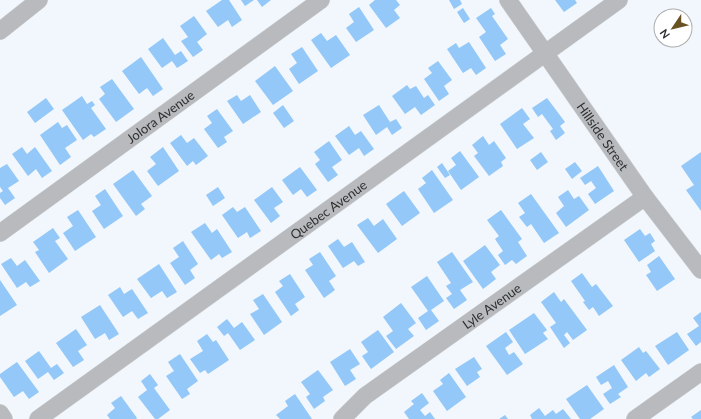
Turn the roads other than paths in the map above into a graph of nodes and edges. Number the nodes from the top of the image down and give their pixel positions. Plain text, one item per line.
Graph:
1 (39, 0) edge
2 (321, 0) edge
3 (508, 0) edge
4 (619, 0) edge
5 (0, 31) edge
6 (546, 53) junction
7 (645, 197) junction
8 (0, 233) edge
9 (701, 270) edge
10 (701, 372) edge
11 (0, 413) edge
12 (4, 419) edge
13 (38, 419) edge
14 (342, 419) edge
15 (635, 419) edge

1 - 5 street
2 - 8 street, Jolora Avenue
3 - 6 street, Hillside Street
4 - 6 street, Quebec Avenue
6 - 7 street, Hillside Street
6 - 13 street, Quebec Avenue
7 - 9 street, Hillside Street
7 - 14 street, Lyle Avenue
10 - 15 street
11 - 12 street

